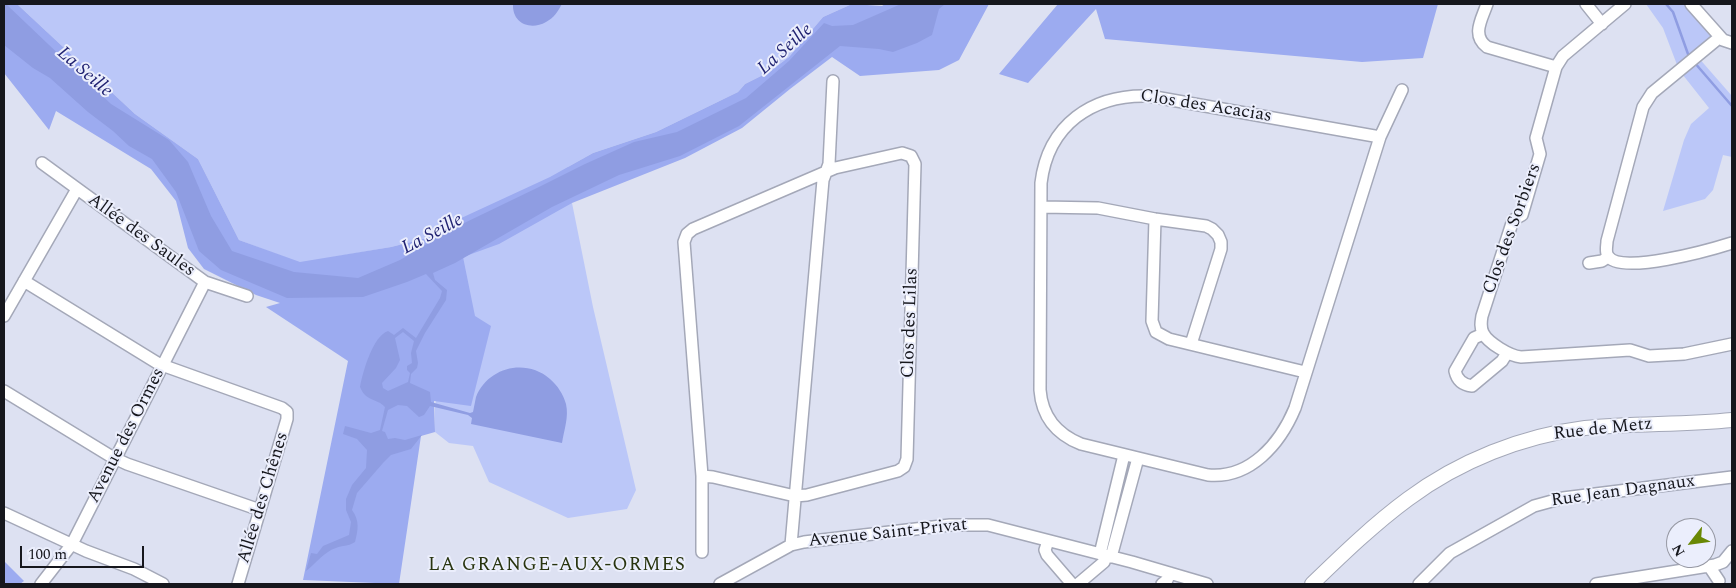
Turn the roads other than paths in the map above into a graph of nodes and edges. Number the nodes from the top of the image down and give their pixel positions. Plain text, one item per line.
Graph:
1 (1487, 4) edge
2 (1586, 4) edge
3 (1626, 4) edge
4 (1691, 4) edge
5 (1602, 24) junction
6 (1720, 37) junction
7 (1732, 43) edge
8 (1556, 67) junction
9 (834, 81) dead end
10 (1402, 90) dead end
11 (1380, 136) junction
12 (42, 163) dead end
13 (825, 172) junction
14 (77, 189) junction
15 (1042, 207) junction
16 (1155, 219) junction
17 (1732, 243) edge
18 (1608, 257) junction
19 (1589, 264) dead end
20 (24, 281) junction
21 (205, 282) junction
22 (247, 296) dead end
23 (4, 316) edge
24 (1483, 334) junction
25 (1191, 344) junction
26 (1732, 344) edge
27 (1508, 353) junction
28 (162, 365) junction
29 (1305, 372) junction
30 (4, 391) edge
31 (1732, 420) edge
32 (1124, 455) junction
33 (1138, 458) junction
34 (116, 459) junction
35 (702, 476) junction
36 (1732, 477) edge
37 (795, 496) junction
38 (260, 510) junction
39 (4, 513) edge
40 (1048, 541) junction
41 (72, 544) junction
42 (791, 546) junction
43 (1732, 550) edge
44 (702, 552) dead end
45 (1105, 555) junction
46 (1716, 564) edge
47 (1696, 568) edge
48 (1710, 568) edge
49 (1170, 574) junction
50 (1720, 581) dead end
51 (41, 584) edge
52 (163, 584) edge
53 (238, 584) edge
54 (720, 584) edge
55 (1072, 584) edge
56 (1078, 584) edge
57 (1162, 584) edge
58 (1208, 584) edge
59 (1312, 584) edge
60 (1419, 584) edge
61 (1596, 584) edge

1 - 8 street
2 - 5 street
3 - 5 street, Clos des Sorbiers
4 - 6 street
5 - 8 street, Clos des Sorbiers
6 - 7 street
6 - 18 street
8 - 24 street, Clos des Sorbiers
9 - 13 street
10 - 11 street, Clos des Acacias
11 - 15 street, Clos des Acacias
11 - 29 street, Clos des Acacias
12 - 14 street, Allée des Saules
13 - 35 street, Clos des Lilas
13 - 37 street
13 - 37 street, Clos des Lilas
14 - 20 street
14 - 21 street, Allée des Saules
15 - 16 street
15 - 32 street, Clos des Acacias
16 - 25 street
16 - 25 street
17 - 18 street
18 - 19 street
20 - 23 street
20 - 28 street
21 - 22 street, Allée des Saules
21 - 28 street, Avenue des Ormes
24 - 27 street
24 - 27 street
25 - 29 street
26 - 27 street
28 - 34 street, Avenue des Ormes
28 - 38 street, Allée des Chênes
29 - 33 street, Clos des Acacias
30 - 34 street
31 - 59 main road, Rue de Metz
32 - 33 street, Clos des Acacias
32 - 45 street
33 - 45 street
34 - 38 street
34 - 41 street, Avenue des Ormes
35 - 37 street, Clos des Lilas
35 - 44 street, Clos des Lilas
36 - 60 street, Rue Jean Dagnaux
37 - 42 street
38 - 53 street, Allée des Chênes
39 - 41 street
40 - 42 street, Avenue Saint-Privat
40 - 45 street, Avenue Saint-Privat
40 - 55 street
41 - 51 street, Avenue des Ormes
41 - 52 street
42 - 54 street, Avenue Saint-Privat
43 - 46 street
45 - 49 street, Avenue Saint-Privat
45 - 56 street
47 - 61 street
48 - 50 street
49 - 57 street
49 - 58 street, Avenue Saint-Privat

